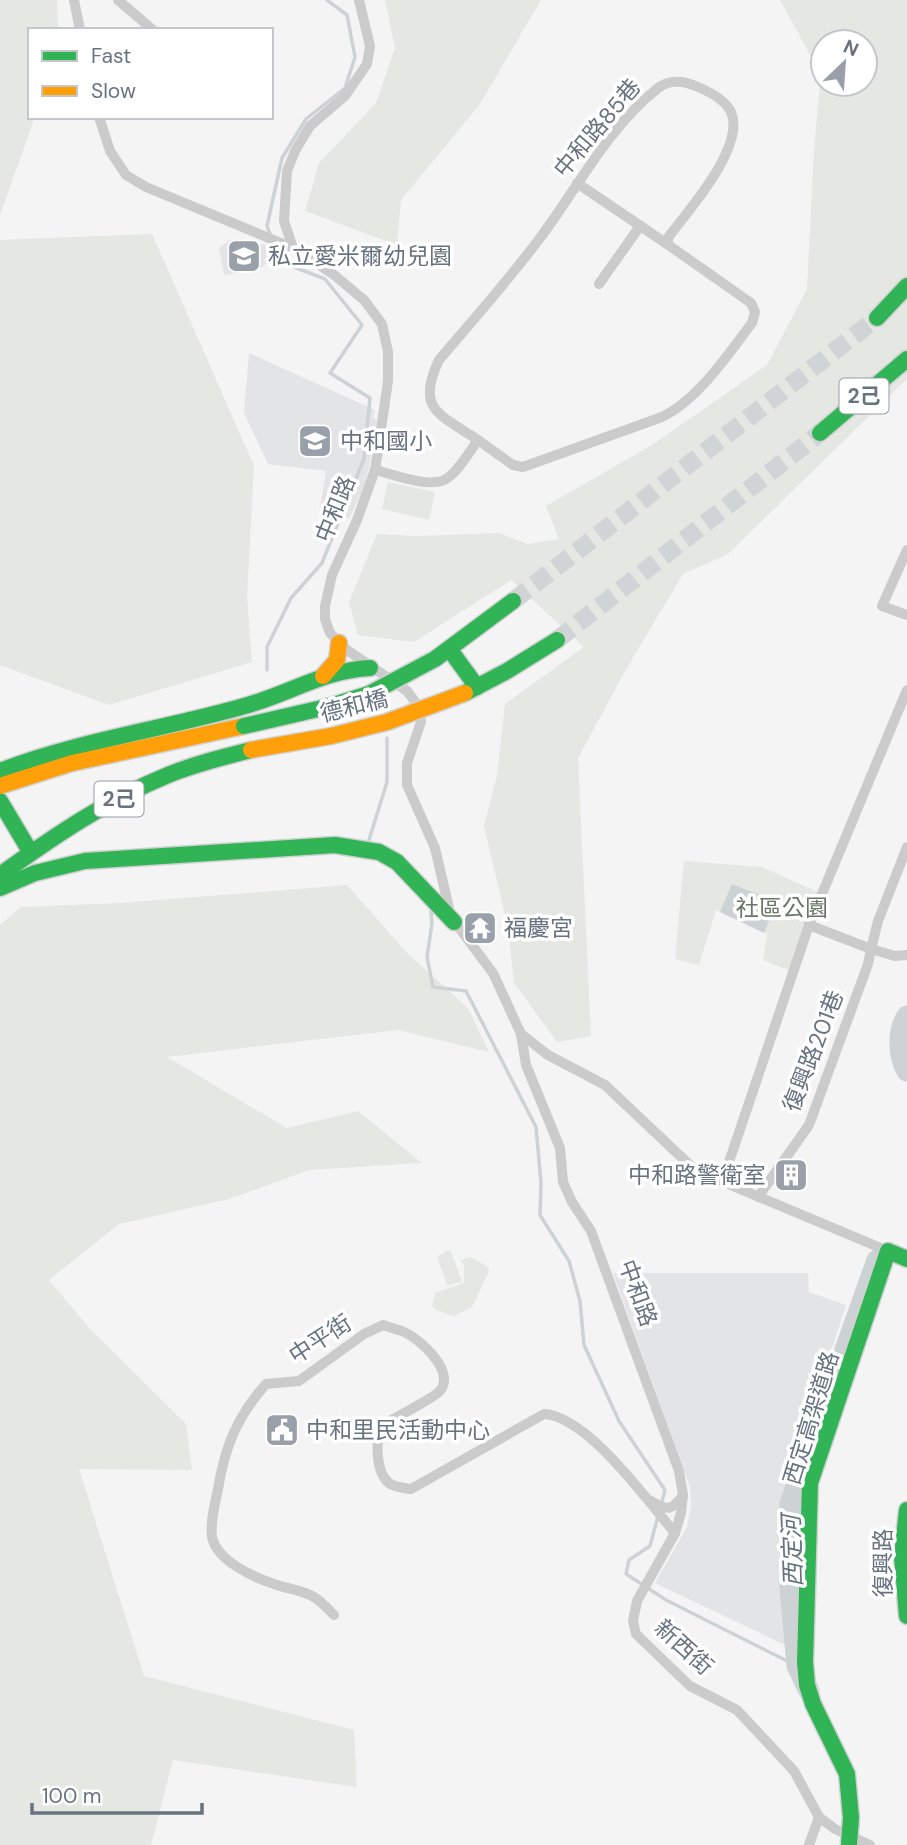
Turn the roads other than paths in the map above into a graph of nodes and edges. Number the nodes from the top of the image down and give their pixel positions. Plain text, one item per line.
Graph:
1 (75, 0) edge
2 (118, 0) edge
3 (359, 0) edge
4 (80, 28) edge
5 (151, 28) edge
6 (100, 119) edge
7 (577, 183) junction
8 (640, 226) junction
9 (667, 244) junction
10 (293, 248) junction
11 (599, 284) dead end
12 (907, 286) edge
13 (907, 293) edge
14 (907, 359) edge
15 (820, 433) tunnel mouth
16 (478, 440) junction
17 (375, 470) junction
18 (907, 550) edge
19 (513, 601) tunnel mouth
20 (907, 615) edge
21 (556, 640) tunnel mouth
22 (339, 643) junction
23 (450, 650) junction
24 (370, 668) junction
25 (323, 676) junction
26 (471, 690) junction
27 (907, 690) edge
28 (0, 771) edge
29 (0, 786) edge
30 (0, 802) edge
31 (907, 847) edge
32 (31, 853) junction
33 (0, 874) edge
34 (0, 888) edge
35 (426, 892) junction
36 (446, 897) junction
37 (454, 922) junction
38 (809, 925) junction
39 (870, 949) junction
40 (907, 955) edge
41 (521, 1034) junction
42 (548, 1055) junction
43 (526, 1065) junction
44 (729, 1162) dead end
45 (758, 1197) junction
46 (888, 1251) junction
47 (907, 1259) edge
48 (682, 1495) junction
49 (658, 1507) junction
50 (907, 1510) edge
51 (675, 1533) junction
52 (643, 1589) joint
53 (334, 1615) dead end
54 (907, 1616) edge
55 (819, 1817) junction
56 (855, 1840) edge
57 (809, 1845) edge

1 - 4 street
2 - 5 street
3 - 10 street
6 - 10 street, 中和路
7 - 8 street
7 - 9 street, 中和路85巷
7 - 16 street, 中和路85巷
8 - 9 street
8 - 11 street
9 - 16 street, 中和路85巷
10 - 17 street, 中和路
12 - 13 main road
14 - 15 main road, 2己
16 - 17 street
17 - 22 street, 中和路
18 - 20 street
19 - 23 main road, 2己
21 - 26 main road, 2己
22 - 24 street, 中和路
22 - 25 main road
23 - 26 main road
23 - 29 main road, 德和橋 / 2己, bridge
24 - 25 main road
24 - 36 street, 中和路
25 - 28 main road
26 - 32 main road, 德和橋 / 2己, bridge
27 - 38 street, 復興路201巷
30 - 32 main road
31 - 39 street, 復興路201巷
32 - 33 main road, 2己
34 - 35 main road
35 - 36 main road
35 - 37 main road
36 - 37 street, 中和路
37 - 41 street, 中和路
38 - 39 street
38 - 44 street, 復興路201巷
39 - 40 street
39 - 45 street, 復興路201巷
41 - 42 street, 中和路
41 - 43 street, 中和路
42 - 43 street
42 - 45 street, 中和路
43 - 48 street, 中和路
45 - 46 street, 中和路
46 - 47 main road, 中和路
46 - 56 main road, 西定高架道路
48 - 49 street
48 - 51 street, 中和路
49 - 51 street, 中平街
49 - 53 street, 中平街
50 - 54 main road, 復興路
51 - 52 street, 中和路
52 - 55 street, 新西街
55 - 56 street, 新西街
55 - 57 street

